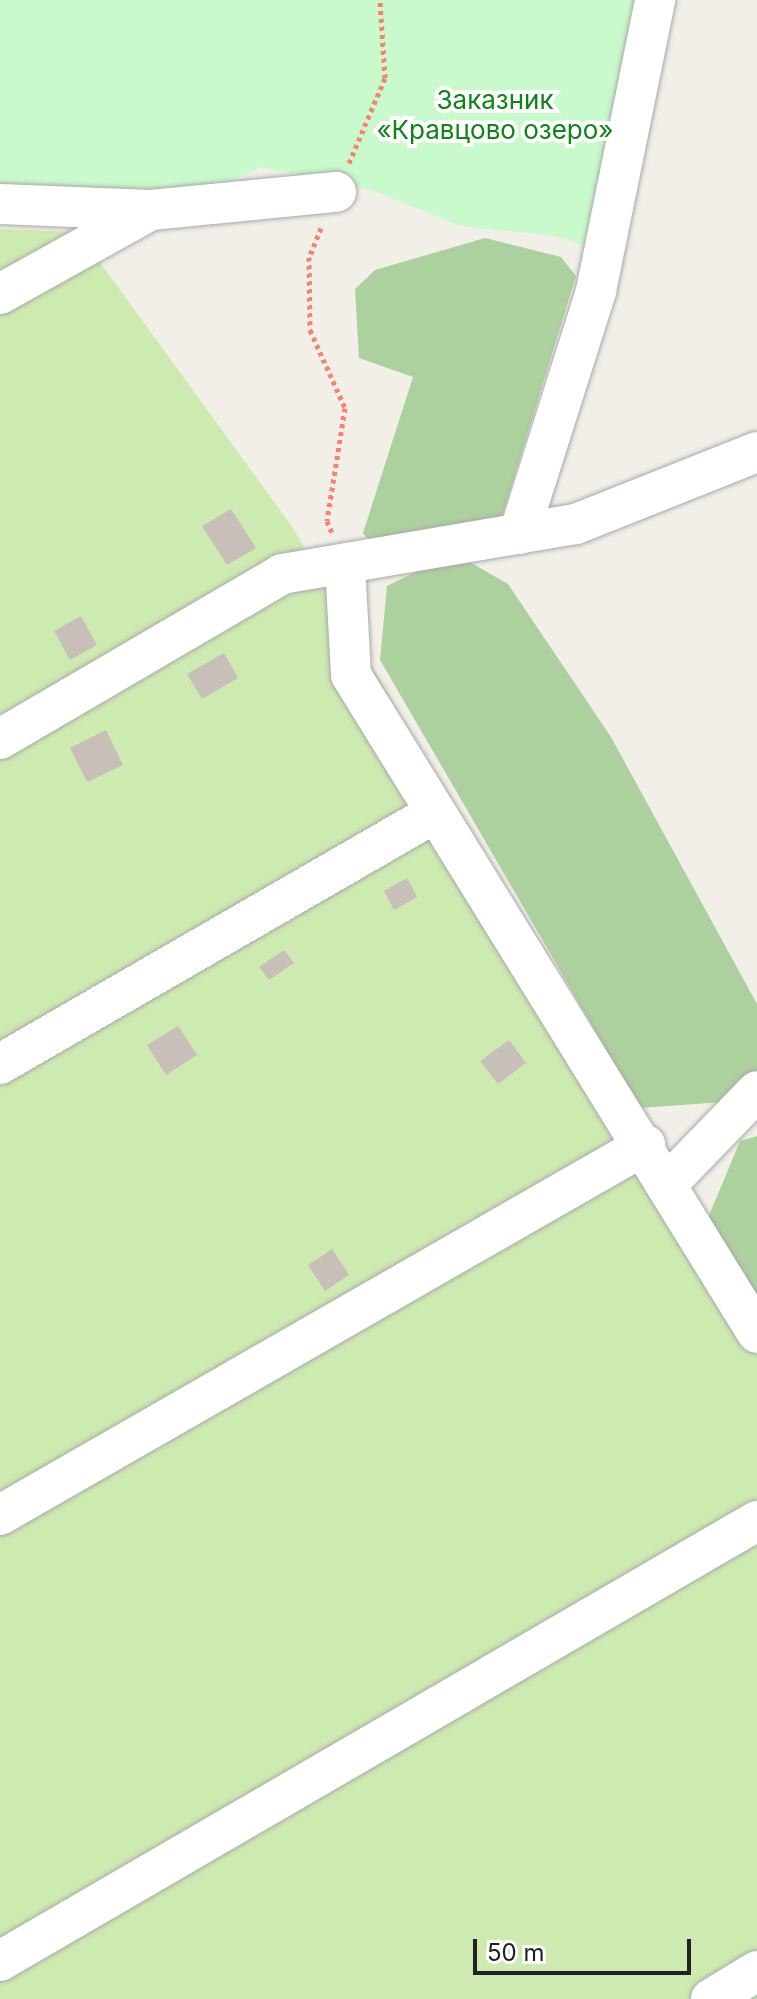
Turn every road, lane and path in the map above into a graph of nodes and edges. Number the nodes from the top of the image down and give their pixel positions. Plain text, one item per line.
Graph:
1 (380, 0) edge
2 (655, 0) edge
3 (336, 192) junction
4 (0, 204) edge
5 (151, 210) junction
6 (0, 294) edge
7 (757, 452) edge
8 (519, 534) junction
9 (345, 564) junction
10 (0, 739) edge
11 (432, 815) junction
12 (0, 1064) edge
13 (757, 1091) edge
14 (645, 1145) junction
15 (667, 1184) junction
16 (757, 1333) edge
17 (0, 1515) edge
18 (757, 1521) edge
19 (0, 1961) edge
20 (757, 1971) edge
21 (711, 1999) edge

1 - 3 path
2 - 8 street
3 - 5 street
3 - 9 path
4 - 5 street
5 - 6 street
7 - 8 street
8 - 9 street
9 - 10 street
9 - 11 street
11 - 12 street
11 - 14 street
13 - 15 street
14 - 15 street
14 - 17 street
15 - 16 street
18 - 19 street
20 - 21 street

